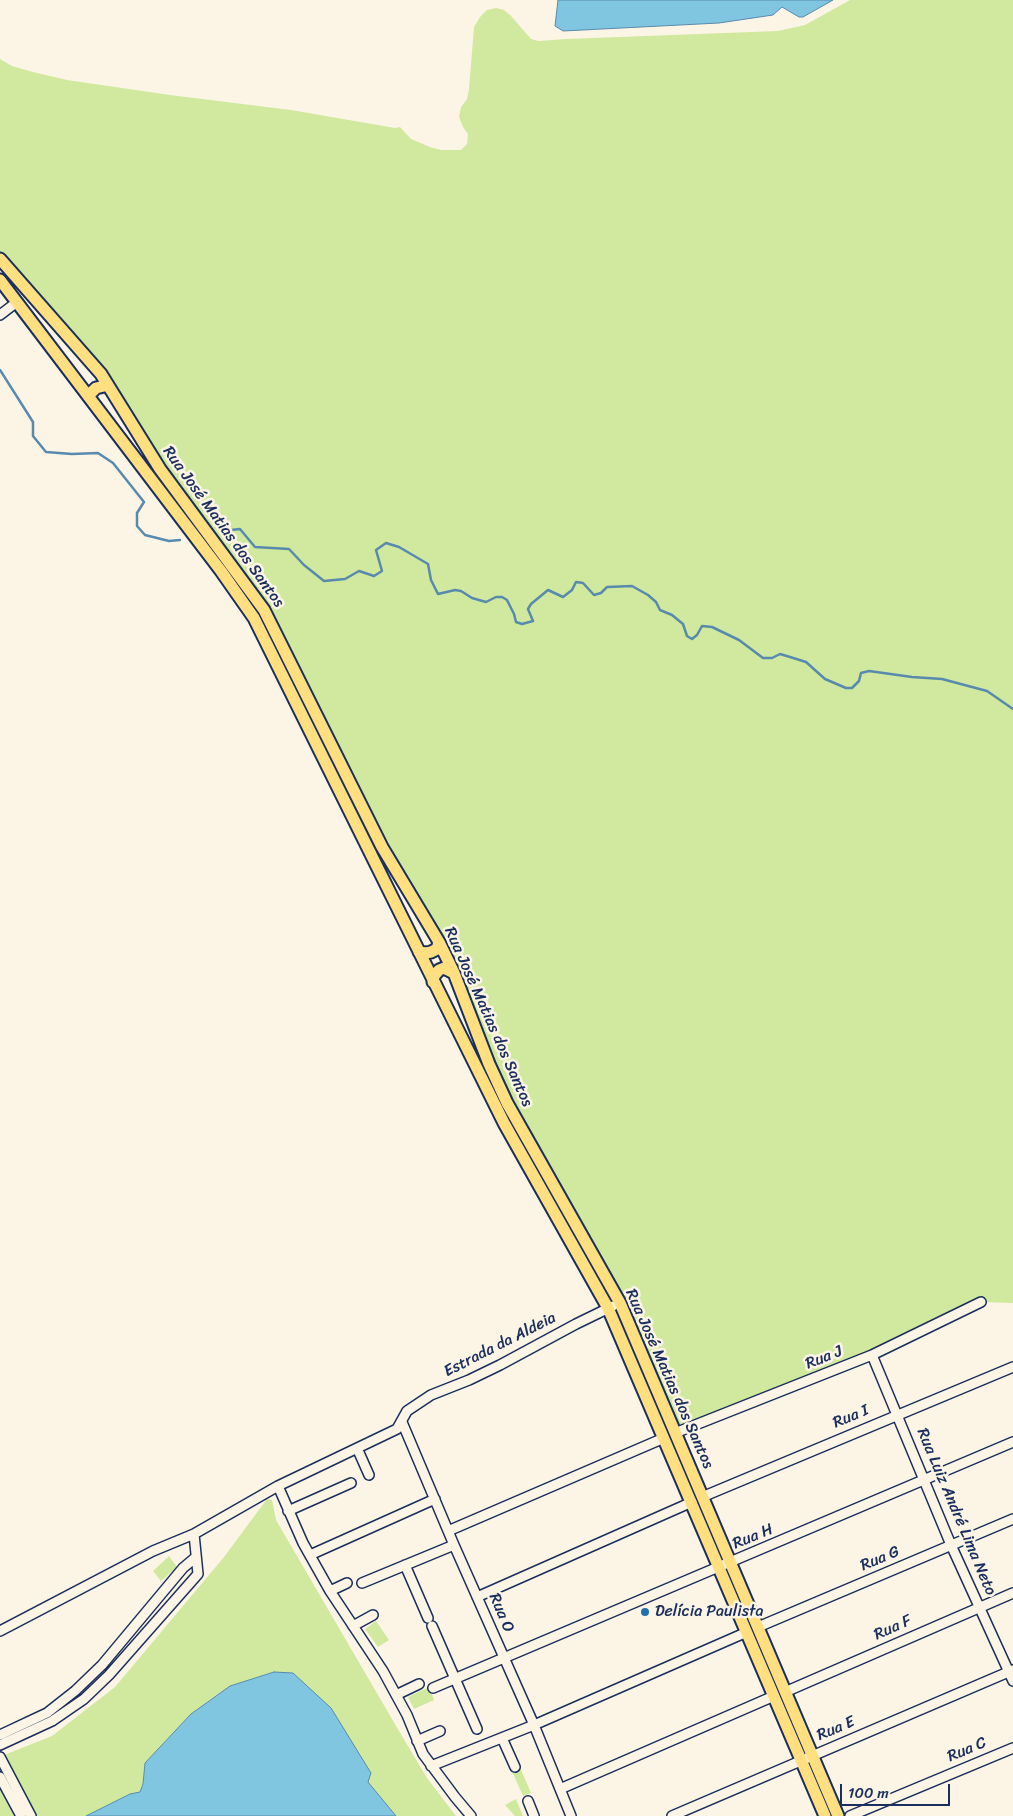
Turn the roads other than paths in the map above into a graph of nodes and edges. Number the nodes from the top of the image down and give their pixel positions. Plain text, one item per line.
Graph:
1 (0, 259) edge
2 (0, 280) edge
3 (17, 302) junction
4 (0, 315) edge
5 (91, 363) junction
6 (74, 378) junction
7 (108, 385) junction
8 (88, 396) junction
9 (439, 942) junction
10 (419, 952) junction
11 (454, 973) junction
12 (433, 982) junction
13 (981, 1302) dead end
14 (620, 1303) junction
15 (608, 1308) junction
16 (872, 1355) junction
17 (1013, 1366) edge
18 (897, 1414) junction
19 (402, 1422) junction
20 (675, 1434) junction
21 (664, 1438) junction
22 (1013, 1442) edge
23 (357, 1448) junction
24 (368, 1475) dead end
25 (925, 1479) junction
26 (351, 1484) dead end
27 (278, 1486) junction
28 (434, 1499) junction
29 (697, 1500) junction
30 (288, 1511) junction
31 (1013, 1518) edge
32 (448, 1531) junction
33 (194, 1534) junction
34 (454, 1545) junction
35 (951, 1545) junction
36 (310, 1555) junction
37 (196, 1557) junction
38 (406, 1565) junction
39 (725, 1565) junction
40 (362, 1582) dead end
41 (347, 1583) dead end
42 (330, 1591) junction
43 (1013, 1593) edge
44 (477, 1597) junction
45 (980, 1607) junction
46 (373, 1615) dead end
47 (353, 1626) junction
48 (752, 1630) junction
49 (0, 1631) edge
50 (504, 1658) junction
51 (1011, 1671) edge
52 (454, 1679) junction
53 (1013, 1681) edge
54 (419, 1684) dead end
55 (433, 1688) dead end
56 (780, 1694) junction
57 (396, 1695) junction
58 (47, 1713) junction
59 (52, 1721) junction
60 (534, 1725) junction
61 (477, 1729) dead end
62 (440, 1731) dead end
63 (0, 1735) edge
64 (502, 1738) junction
65 (417, 1741) junction
66 (0, 1745) edge
67 (1013, 1748) edge
68 (0, 1757) edge
69 (807, 1758) junction
70 (431, 1766) junction
71 (515, 1767) dead end
72 (3, 1776) edge
73 (560, 1789) junction
74 (528, 1801) dead end
75 (21, 1816) edge
76 (31, 1816) edge
77 (471, 1816) edge
78 (534, 1816) edge
79 (571, 1816) edge
80 (672, 1816) edge
81 (825, 1816) edge
82 (838, 1816) edge
83 (850, 1816) edge

1 - 5 main road, Rua José Matias dos Santos
2 - 3 main road, Rua José Matias dos Santos
3 - 4 street
3 - 6 main road, Rua José Matias dos Santos
5 - 6 main road
5 - 7 main road, Rua José Matias dos Santos
6 - 8 main road, Rua José Matias dos Santos
7 - 8 main road
7 - 9 main road, Rua José Matias dos Santos
8 - 10 main road, Rua José Matias dos Santos
9 - 10 main road
9 - 11 main road, Rua José Matias dos Santos
10 - 12 main road, Rua José Matias dos Santos
11 - 12 main road
11 - 14 main road, Rua José Matias dos Santos
12 - 15 main road, Rua José Matias dos Santos
13 - 16 street, Rua J
14 - 15 street, Estrada da Aldeia
14 - 20 main road, Rua José Matias dos Santos
15 - 19 street, Estrada da Aldeia
15 - 21 main road, Rua José Matias dos Santos
16 - 18 street, Rua Luiz André Lima Neto
16 - 20 street, Rua J
17 - 18 street, Rua I
18 - 25 street, Rua Luiz André Lima Neto
18 - 29 street, Rua I
19 - 23 street, Estrada da Aldeia
19 - 28 street, Rua O
20 - 29 main road, Rua José Matias dos Santos
21 - 29 main road, Rua José Matias dos Santos
21 - 32 street
22 - 25 street, Rua H
23 - 24 street
23 - 27 street, Estrada da Aldeia
25 - 35 street, Rua Luiz André Lima Neto
25 - 39 street, Rua H
26 - 30 street
27 - 30 street
27 - 33 street, Estrada da Aldeia
28 - 32 street, Rua O
28 - 36 street
29 - 39 main road, Rua José Matias dos Santos
29 - 44 street, Rua I
30 - 36 street
31 - 35 street, Rua G
32 - 34 street, Rua O
33 - 37 street
33 - 49 street, Estrada da Aldeia
34 - 38 street
34 - 44 street, Rua O
35 - 45 street, Rua Luiz André Lima Neto
35 - 48 street, Rua G
36 - 42 street
37 - 58 street
37 - 59 street
38 - 40 street
38 - 52 street
39 - 48 main road, Rua José Matias dos Santos
39 - 50 street, Rua H
41 - 42 street
42 - 47 street
43 - 45 street, Rua F
44 - 50 street, Rua O
45 - 51 street, Rua Luiz André Lima Neto
45 - 56 street, Rua F
46 - 47 street
47 - 57 street
48 - 56 main road, Rua José Matias dos Santos
48 - 60 street, Rua G
50 - 52 street, Rua H
50 - 60 street, Rua O
51 - 53 street, Rua Luiz André Lima Neto
51 - 69 street, Rua E
52 - 55 street, Rua H
52 - 61 street
54 - 57 street
56 - 69 main road, Rua José Matias dos Santos
56 - 73 street, Rua F
57 - 65 street
58 - 59 street
58 - 63 street
59 - 66 street
60 - 64 street, Rua G
60 - 73 street, Rua O
62 - 65 street
64 - 70 street, Rua G
64 - 71 street
65 - 70 street
67 - 83 street, Rua C
68 - 72 street
69 - 80 street, Rua E
69 - 81 main road, Rua José Matias dos Santos
69 - 82 main road, Rua José Matias dos Santos
70 - 77 street
72 - 75 street
72 - 76 street
73 - 79 street, Rua O
74 - 78 street

